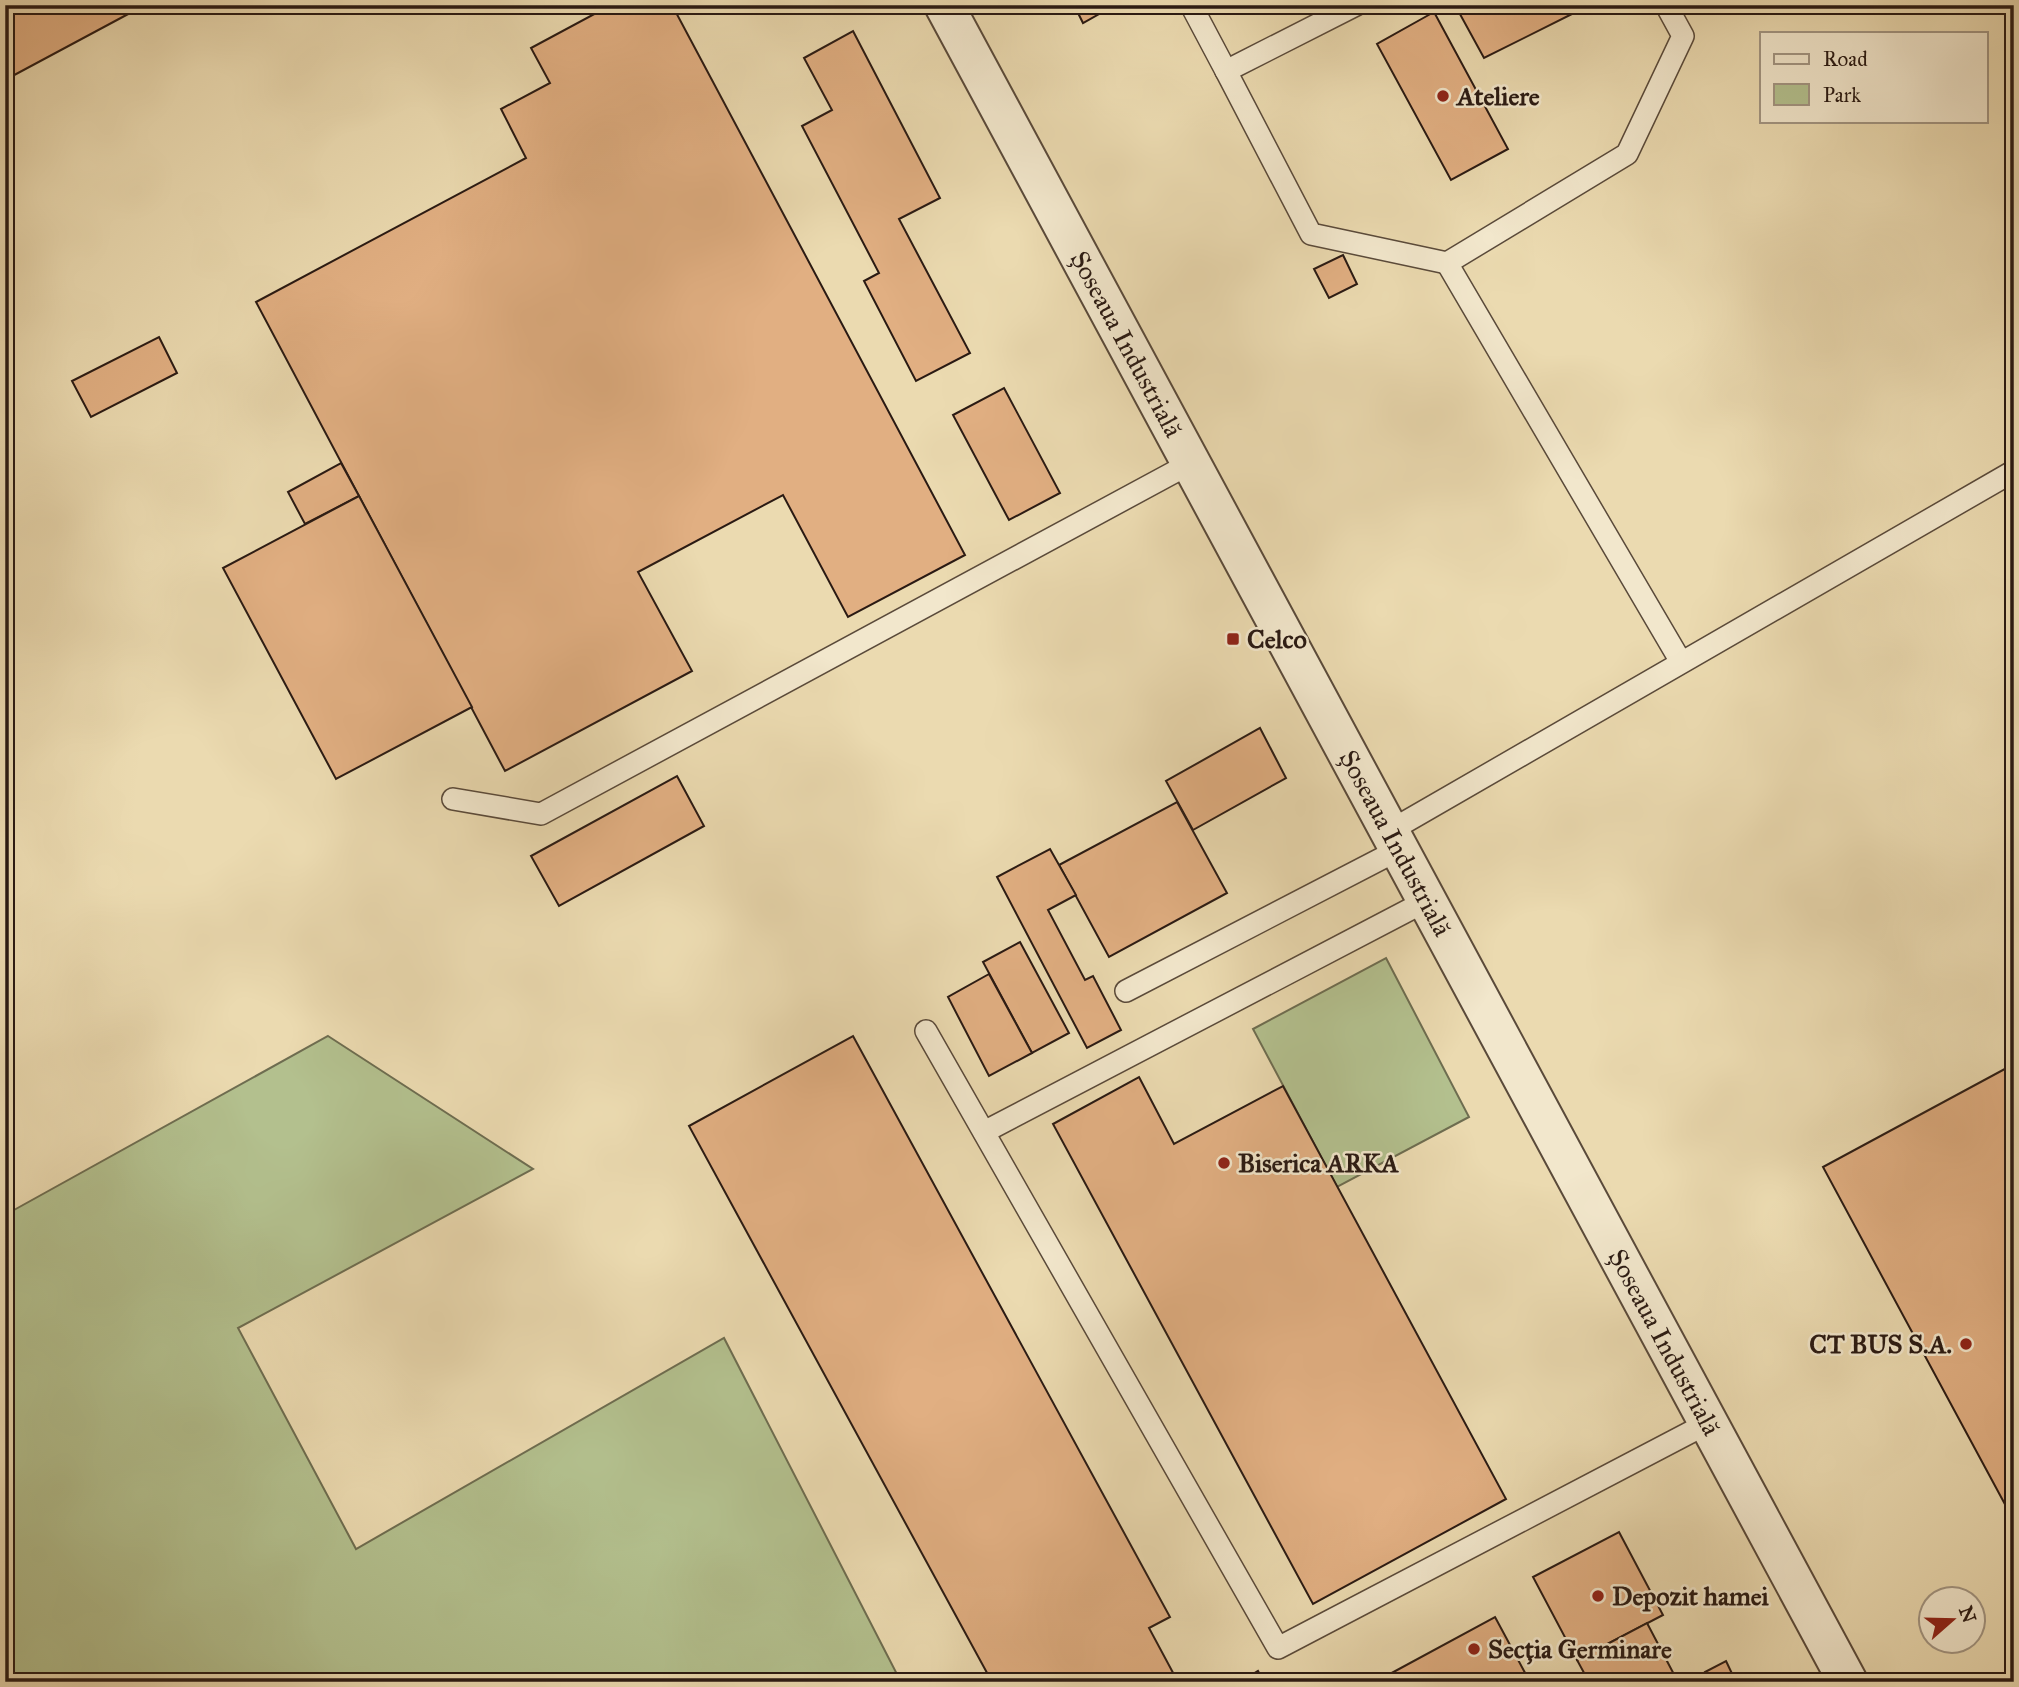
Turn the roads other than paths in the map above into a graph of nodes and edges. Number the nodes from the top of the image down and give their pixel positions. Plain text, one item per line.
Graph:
1 (944, 5) edge
2 (1191, 5) edge
3 (1356, 5) edge
4 (1666, 5) edge
5 (1226, 71) junction
6 (1447, 263) junction
7 (1191, 463) junction
8 (2014, 471) edge
9 (1681, 662) junction
10 (453, 799) dead end
11 (1393, 841) junction
12 (1426, 901) junction
13 (1126, 991) dead end
14 (926, 1031) dead end
15 (984, 1132) junction
16 (1708, 1423) junction
17 (1848, 1682) edge

1 - 7 street, Șoseaua Industrială
2 - 5 lane
3 - 5 lane
4 - 6 lane
5 - 6 lane
6 - 9 lane
7 - 10 lane
7 - 11 street, Șoseaua Industrială
8 - 9 lane
9 - 11 lane
11 - 12 street, Șoseaua Industrială
11 - 13 lane
12 - 15 lane
12 - 16 street, Șoseaua Industrială
14 - 15 lane
15 - 16 lane
16 - 17 street, Șoseaua Industrială

